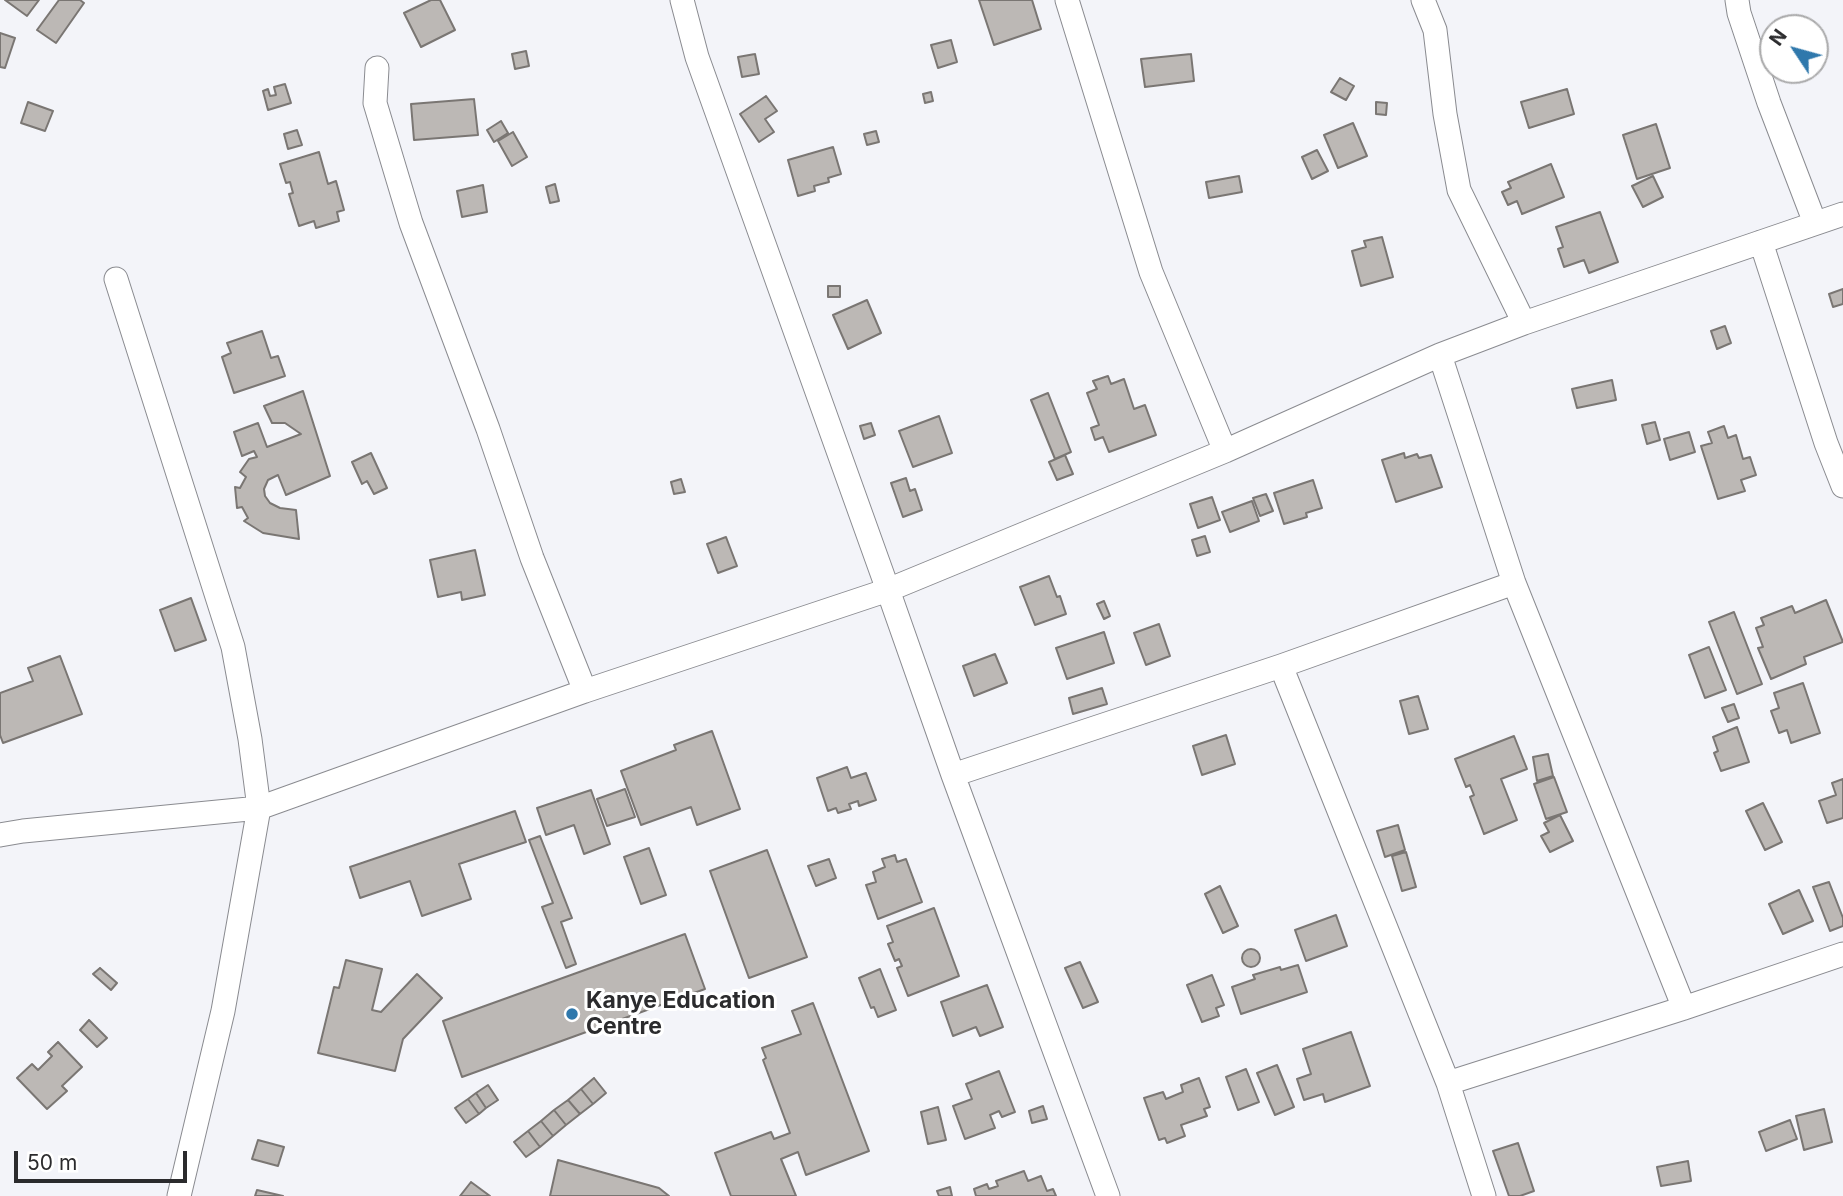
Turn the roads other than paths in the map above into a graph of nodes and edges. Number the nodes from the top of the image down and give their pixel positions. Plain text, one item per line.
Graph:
1 (682, 0) edge
2 (1067, 0) edge
3 (1423, 0) edge
4 (1737, 0) edge
5 (377, 68) dead end
6 (1843, 214) edge
7 (1815, 223) junction
8 (1761, 242) junction
9 (116, 279) dead end
10 (1524, 323) junction
11 (1440, 355) junction
12 (1835, 440) edge
13 (1225, 452) junction
14 (1843, 486) edge
15 (1514, 583) junction
16 (888, 590) junction
17 (1281, 666) junction
18 (585, 691) junction
19 (953, 775) junction
20 (258, 808) junction
21 (0, 835) edge
22 (1843, 954) edge
23 (1684, 1008) junction
24 (1448, 1083) junction
25 (179, 1196) edge
26 (1108, 1196) edge
27 (1484, 1196) edge

1 - 16 street
2 - 13 street
3 - 10 street
4 - 7 street
5 - 18 street
6 - 7 street
7 - 8 street
8 - 10 street
8 - 12 street
9 - 20 street
10 - 11 street
11 - 13 street
11 - 15 street
12 - 14 street
13 - 16 street
15 - 17 street
15 - 23 street
16 - 18 street
16 - 19 street
17 - 19 street
17 - 24 street
18 - 20 street
19 - 26 street
20 - 21 street
20 - 25 street
22 - 23 street
23 - 24 street
24 - 27 street

